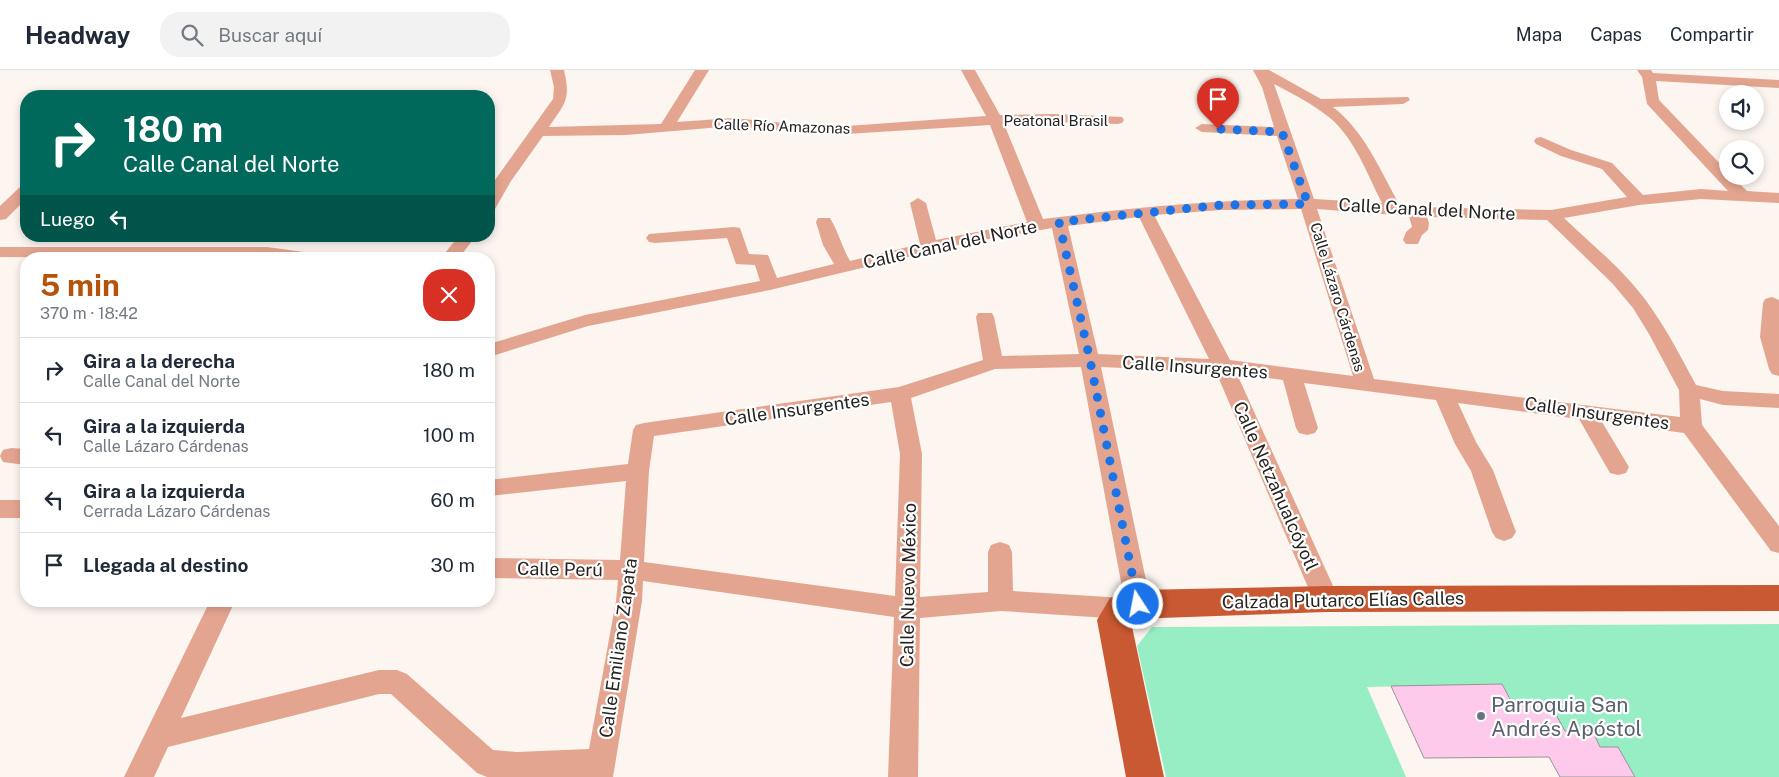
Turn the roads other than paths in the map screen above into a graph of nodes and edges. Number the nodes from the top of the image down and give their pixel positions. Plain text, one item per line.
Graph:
1 (557, 70) edge
2 (702, 70) edge
3 (968, 70) edge
4 (1261, 71) edge
5 (1647, 74) edge
6 (1779, 84) edge
7 (1404, 100) dead end
8 (1318, 104) junction
9 (995, 120) junction
10 (1117, 120) dead end
11 (666, 128) junction
12 (1202, 128) dead end
13 (539, 132) junction
14 (1282, 132) junction
15 (1541, 141) dead end
16 (495, 195) edge
17 (20, 196) edge
18 (1741, 196) junction
19 (1779, 198) edge
20 (1639, 200) junction
21 (918, 203) dead end
22 (1308, 204) junction
23 (1392, 208) junction
24 (1144, 211) junction
25 (1416, 212) junction
26 (0, 215) edge
27 (1551, 215) junction
28 (824, 222) dead end
29 (1059, 222) junction
30 (1037, 225) junction
31 (655, 238) dead end
32 (1412, 240) dead end
33 (463, 242) edge
34 (124, 244) edge
35 (929, 247) junction
36 (0, 252) edge
37 (267, 252) edge
38 (455, 252) edge
39 (844, 267) junction
40 (770, 284) junction
41 (1772, 302) dead end
42 (986, 317) dead end
43 (495, 349) edge
44 (1090, 360) junction
45 (994, 363) junction
46 (1223, 366) junction
47 (1779, 369) edge
48 (1292, 375) junction
49 (1365, 383) junction
50 (1689, 390) junction
51 (1443, 392) junction
52 (900, 394) junction
53 (1779, 401) edge
54 (1586, 412) junction
55 (1690, 426) junction
56 (1307, 428) dead end
57 (644, 430) joint
58 (1618, 467) dead end
59 (638, 471) junction
60 (495, 487) edge
61 (0, 509) edge
62 (20, 509) edge
63 (1504, 532) dead end
64 (1779, 544) edge
65 (1000, 552) dead end
66 (495, 568) edge
67 (631, 570) junction
68 (1779, 598) edge
69 (1326, 599) junction
70 (1001, 601) junction
71 (1130, 606) junction
72 (220, 607) edge
73 (908, 608) junction
74 (159, 736) junction
75 (486, 770) edge
76 (600, 770) edge
77 (139, 777) edge
78 (903, 777) edge
79 (1145, 777) edge

1 - 13 street
2 - 11 street
3 - 9 street
4 - 8 street
4 - 14 street, Calle Lázaro Cárdenas
5 - 6 street
5 - 18 street
7 - 8 street
8 - 23 street
9 - 10 street, Peatonal Brasil
9 - 11 street, Calle Río Amazonas
9 - 30 street
11 - 13 street, Calle Río Amazonas
12 - 14 street
13 - 16 street
14 - 22 street, Calle Lázaro Cárdenas
15 - 20 street
17 - 26 street
18 - 19 street, Calle Canal del Norte
18 - 20 street, Calle Canal del Norte
20 - 27 street, Calle Canal del Norte
21 - 35 street
22 - 23 street, Calle Canal del Norte
22 - 24 street, Calle Canal del Norte
22 - 49 street, Calle Lázaro Cárdenas
23 - 25 street, Calle Canal del Norte
24 - 29 street, Calle Canal del Norte
24 - 46 street, Calle Netzahualcóyotl
25 - 27 street, Calle Canal del Norte
25 - 32 street
27 - 50 street
28 - 39 street
29 - 30 street, Calle Canal del Norte
29 - 44 street
30 - 35 street, Calle Canal del Norte
31 - 40 street
33 - 38 street
34 - 36 street
34 - 37 street
35 - 39 street, Calle Canal del Norte
39 - 40 street, Calle Canal del Norte
40 - 43 street, Calle Canal del Norte
41 - 47 street
42 - 45 street
44 - 45 street, Calle Insurgentes
44 - 46 street, Calle Insurgentes
44 - 71 street
45 - 52 street, Calle Insurgentes
46 - 48 street, Calle Insurgentes
46 - 69 street, Calle Netzahualcóyotl
48 - 49 street, Calle Insurgentes
48 - 56 street
49 - 51 street, Calle Insurgentes
50 - 53 street
50 - 55 street
51 - 54 street, Calle Insurgentes
51 - 63 street
52 - 57 street, Calle Insurgentes
52 - 73 street, Calle Nuevo México
54 - 55 street, Calle Insurgentes
54 - 58 street
55 - 64 street
57 - 59 street, Calle Emiliano Zapata
59 - 60 street
59 - 67 street, Calle Emiliano Zapata
61 - 62 street
65 - 70 street
66 - 67 street, Calle Perú
67 - 73 street, Calle Perú
67 - 76 street, Calle Emiliano Zapata
68 - 69 main road, Calzada Plutarco Elías Calles
69 - 71 main road, Calzada Plutarco Elías Calles
70 - 71 street, Calzada Plutarco Elías Calles
70 - 73 street, Calzada Plutarco Elías Calles
71 - 79 main road
72 - 74 street
73 - 78 street, Calle Nuevo México
74 - 75 street
74 - 77 street
75 - 76 street

